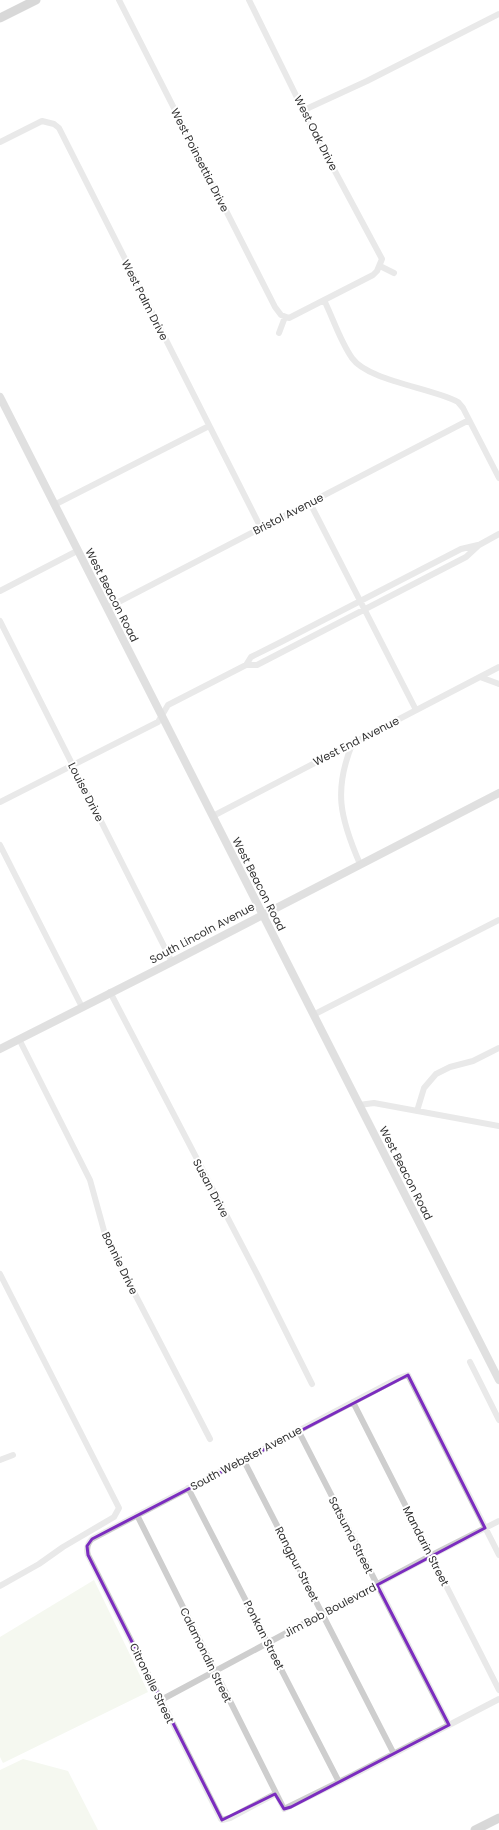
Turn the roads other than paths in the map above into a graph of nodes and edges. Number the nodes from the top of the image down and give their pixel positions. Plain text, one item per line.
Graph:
1 (36, 0) edge
2 (119, 0) edge
3 (249, 0) edge
4 (499, 14) edge
5 (0, 18) edge
6 (304, 110) junction
7 (1, 139) edge
8 (380, 266) junction
9 (394, 273) dead end
10 (324, 300) junction
11 (285, 317) junction
12 (279, 333) dead end
13 (0, 397) edge
14 (469, 420) junction
15 (209, 426) junction
16 (499, 478) edge
17 (310, 502) junction
18 (54, 505) junction
19 (261, 528) junction
20 (499, 534) edge
21 (479, 545) junction
22 (77, 551) junction
23 (0, 591) edge
24 (360, 600) junction
25 (107, 608) junction
26 (364, 609) junction
27 (0, 621) edge
28 (246, 665) junction
29 (499, 667) edge
30 (480, 677) junction
31 (499, 684) edge
32 (416, 710) junction
33 (162, 715) junction
34 (353, 742) junction
35 (73, 765) junction
36 (499, 793) edge
37 (0, 802) edge
38 (212, 816) junction
39 (0, 845) edge
40 (360, 864) junction
41 (262, 914) junction
42 (499, 920) edge
43 (172, 962) junction
44 (110, 992) junction
45 (82, 1007) junction
46 (315, 1014) junction
47 (19, 1039) junction
48 (499, 1048) edge
49 (0, 1049) edge
50 (359, 1106) junction
51 (417, 1110) junction
52 (499, 1126) edge
53 (0, 1274) edge
54 (470, 1362) dead end
55 (499, 1380) edge
56 (312, 1384) dead end
57 (353, 1402) junction
58 (499, 1420) edge
59 (298, 1430) junction
60 (210, 1439) dead end
61 (13, 1455) dead end
62 (243, 1459) junction
63 (0, 1460) edge
64 (188, 1488) junction
65 (137, 1515) junction
66 (499, 1521) edge
67 (485, 1528) junction
68 (87, 1546) joint
69 (432, 1555) junction
70 (499, 1555) edge
71 (377, 1585) junction
72 (0, 1586) edge
73 (323, 1614) junction
74 (268, 1642) junction
75 (214, 1671) junction
76 (499, 1690) edge
77 (499, 1699) edge
78 (161, 1700) junction
79 (449, 1725) junction
80 (394, 1754) junction
81 (339, 1782) junction
82 (275, 1794) junction
83 (499, 1818) edge
84 (475, 1830) edge

1 - 5 main road
2 - 11 street, West Poinsettia Drive
3 - 6 street, West Oak Drive
4 - 6 street
6 - 8 street, West Oak Drive
7 - 15 street, West Palm Drive
8 - 9 street
8 - 10 street
10 - 11 street
10 - 14 street
11 - 12 street
13 - 18 street, West Beacon Road
14 - 16 street
14 - 17 street, Bristol Avenue
15 - 18 street
15 - 19 street, West Palm Drive
17 - 19 street, Bristol Avenue
17 - 24 street
18 - 22 street, West Beacon Road
19 - 25 street, Bristol Avenue
20 - 21 street
21 - 24 street
21 - 26 street
22 - 23 street
22 - 25 street, West Beacon Road
24 - 26 street
24 - 28 street
25 - 33 street, West Beacon Road
26 - 28 street
26 - 32 street
27 - 35 street, Louise Drive
28 - 33 street
29 - 30 street, West End Avenue
30 - 31 street
30 - 32 street, West End Avenue
32 - 34 street, West End Avenue
33 - 35 street
33 - 38 street, West Beacon Road
34 - 38 street, West End Avenue
34 - 40 street
35 - 37 street
35 - 43 street, Louise Drive
36 - 40 street, South Lincoln Avenue
38 - 41 street, West Beacon Road
39 - 45 street
40 - 41 street, South Lincoln Avenue
41 - 43 street, South Lincoln Avenue
41 - 46 street, West Beacon Road
42 - 46 street
43 - 44 street, South Lincoln Avenue
44 - 45 street, South Lincoln Avenue
44 - 56 street, Susan Drive
45 - 47 street, South Lincoln Avenue
46 - 50 street, West Beacon Road
47 - 49 street, South Lincoln Avenue
47 - 60 street, Bonnie Drive
48 - 51 street
50 - 51 street
50 - 55 street, West Beacon Road
51 - 52 street
53 - 72 street
54 - 58 street
57 - 59 street, South Webster Avenue
57 - 67 street, South Webster Avenue
57 - 69 street, Mandarin Street
59 - 62 street, South Webster Avenue
59 - 71 street, Satsuma Street
61 - 63 street
62 - 64 street, South Webster Avenue
62 - 73 street, Rangpur Street
64 - 65 street, South Webster Avenue
64 - 74 street, Ponkan Street
65 - 68 street, South Webster Avenue
65 - 75 street, Calamondin Street
66 - 67 street, Jim Bob Boulevard
67 - 69 street, Jim Bob Boulevard
67 - 70 street
68 - 78 street, Citronelle Street
69 - 71 street, Jim Bob Boulevard
69 - 76 street, Mandarin Street
71 - 73 street, Jim Bob Boulevard
71 - 79 street, Satsuma Street
73 - 74 street, Jim Bob Boulevard
73 - 80 street, Rangpur Street
74 - 75 street, Jim Bob Boulevard
74 - 81 street, Ponkan Street
75 - 78 street, Jim Bob Boulevard
75 - 82 street, Calamondin Street
77 - 79 street
78 - 82 street, Citronelle Street
79 - 80 street
80 - 81 street
81 - 82 street, Calamondin Street
83 - 84 main road

